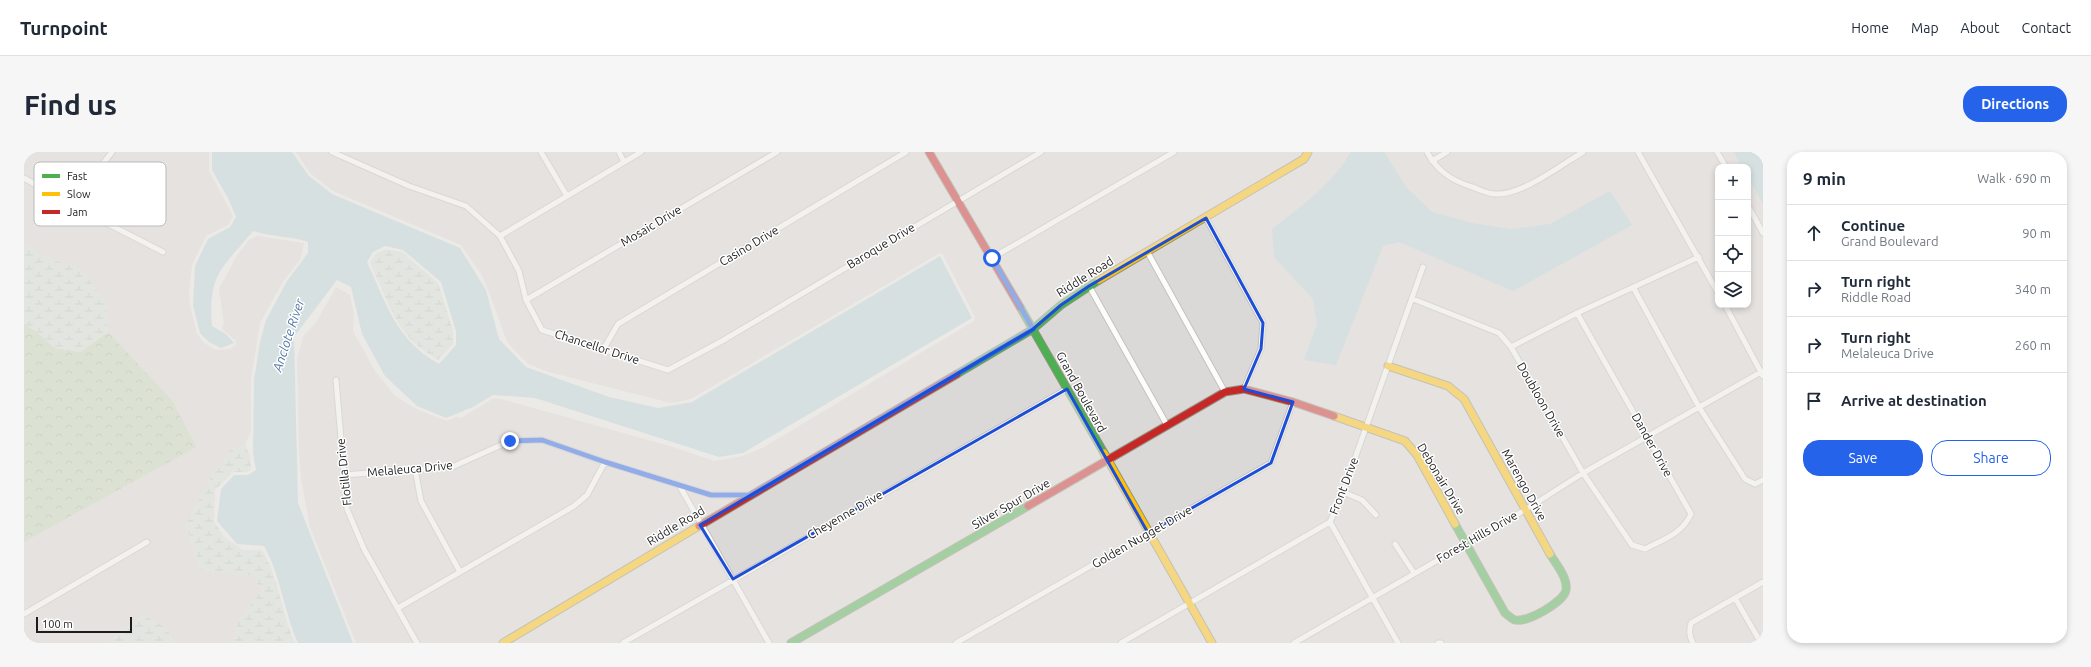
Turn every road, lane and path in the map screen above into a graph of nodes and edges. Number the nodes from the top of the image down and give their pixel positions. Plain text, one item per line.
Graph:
1 (112, 152) edge
2 (332, 152) edge
3 (541, 152) edge
4 (619, 152) edge
5 (641, 152) edge
6 (777, 152) edge
7 (906, 152) edge
8 (929, 152) edge
9 (1041, 152) edge
10 (1174, 152) edge
11 (1308, 152) edge
12 (1427, 152) edge
13 (1446, 152) edge
14 (1583, 152) edge
15 (1638, 152) edge
16 (1717, 152) edge
17 (1432, 161) junction
18 (104, 162) edge
19 (624, 162) junction
20 (1724, 164) edge
21 (24, 178) edge
22 (34, 184) edge
23 (567, 196) junction
24 (959, 200) junction
25 (1751, 211) edge
26 (1206, 218) junction
27 (112, 226) edge
28 (1763, 233) edge
29 (500, 236) junction
30 (163, 252) dead end
31 (1148, 253) junction
32 (1699, 257) junction
33 (992, 258) junction
34 (1423, 267) dead end
35 (1089, 286) junction
36 (1715, 286) edge
37 (1633, 287) junction
38 (1413, 299) junction
39 (526, 300) junction
40 (1727, 308) edge
41 (1577, 313) junction
42 (1033, 329) junction
43 (722, 341) joint
44 (1511, 347) junction
45 (603, 350) junction
46 (1388, 366) junction
47 (1762, 373) edge
48 (336, 380) dead end
49 (1067, 389) junction
50 (1244, 389) junction
51 (1225, 392) junction
52 (1293, 402) junction
53 (1699, 407) junction
54 (1167, 425) junction
55 (1366, 427) junction
56 (1648, 436) junction
57 (1107, 461) junction
58 (605, 462) junction
59 (415, 469) junction
60 (1583, 473) junction
61 (343, 475) junction
62 (1763, 480) edge
63 (679, 485) junction
64 (1343, 492) junction
65 (751, 495) junction
66 (1525, 510) junction
67 (1376, 514) dead end
68 (1330, 522) junction
69 (700, 525) junction
70 (1148, 533) junction
71 (147, 542) dead end
72 (1466, 543) junction
73 (1395, 544) dead end
74 (1632, 545) joint
75 (460, 572) junction
76 (1414, 574) junction
77 (733, 579) junction
78 (1763, 582) edge
79 (1372, 597) junction
80 (1735, 598) junction
81 (1189, 604) junction
82 (398, 608) junction
83 (1504, 613) joint
84 (24, 614) edge
85 (417, 643) edge
86 (503, 643) edge
87 (623, 643) edge
88 (769, 643) edge
89 (791, 643) edge
90 (956, 643) edge
91 (1121, 643) edge
92 (1212, 643) edge
93 (1294, 643) edge
94 (1398, 643) edge
95 (1438, 643) edge
96 (1442, 643) edge
97 (1693, 643) edge
98 (1761, 643) edge

1 - 18 street
2 - 29 street, Chancellor Drive
3 - 23 street
4 - 19 street
5 - 19 street
6 - 39 street, Mosaic Drive
7 - 45 street, Casino Drive
8 - 24 street, Grand Boulevard
9 - 24 street, Baroque Drive
10 - 33 street
11 - 26 street, Riddle Road
12 - 17 street
13 - 17 street
14 - 17 street
15 - 32 street
16 - 20 street
19 - 23 street
21 - 22 street
23 - 29 street
24 - 33 street, Grand Boulevard
24 - 43 street, Baroque Drive
25 - 28 street
26 - 31 street, Riddle Road
26 - 50 street
27 - 30 street
29 - 39 street, Chancellor Drive
31 - 35 street, Riddle Road
31 - 51 street
32 - 36 street
32 - 37 street
33 - 42 street, Grand Boulevard
34 - 38 street, Front Drive
35 - 42 street, Riddle Road
35 - 54 street
37 - 41 street
37 - 53 street
38 - 44 street, Doubloon Drive
38 - 46 street, Front Drive
39 - 45 street, Chancellor Drive
40 - 47 street
41 - 44 street
41 - 56 street, Dander Drive
42 - 49 street, Grand Boulevard
42 - 65 street, Riddle Road
43 - 45 street, Chancellor Drive
44 - 60 street, Doubloon Drive
46 - 55 street, Front Drive
46 - 66 street, Marengo Drive
47 - 53 street, Forest Hills Drive
48 - 61 street, Flotilla Drive
49 - 57 street, Grand Boulevard
49 - 77 street, Cheyenne Drive
50 - 51 street, Silver Spur Drive
50 - 52 street, Debonair Drive
51 - 54 street, Silver Spur Drive
52 - 55 street, Debonair Drive
52 - 70 street, Golden Nugget Drive
53 - 56 street, Forest Hills Drive
53 - 62 street
54 - 57 street, Silver Spur Drive
55 - 64 street, Front Drive
55 - 72 street, Debonair Drive
56 - 60 street, Forest Hills Drive
56 - 74 street, Dander Drive
57 - 70 street, Grand Boulevard
57 - 89 street, Silver Spur Drive
58 - 59 street, Melaleuca Drive
58 - 63 street, Melaleuca Drive
58 - 75 street
59 - 61 street, Melaleuca Drive
59 - 75 street
60 - 66 street, Forest Hills Drive
60 - 74 street, Doubloon Drive
61 - 82 street, Flotilla Drive
63 - 65 street, Melaleuca Drive
63 - 69 street
64 - 67 street
64 - 68 street, Front Drive
65 - 69 street, Riddle Road
66 - 72 street, Forest Hills Drive
66 - 83 street, Marengo Drive
68 - 79 street
68 - 81 street, Front Drive
69 - 77 street
69 - 86 street, Riddle Road
70 - 81 street, Grand Boulevard
70 - 90 street, Golden Nugget Drive
71 - 84 street
72 - 76 street, Forest Hills Drive
72 - 83 street, Debonair Drive
73 - 76 street
75 - 82 street
76 - 79 street, Forest Hills Drive
77 - 87 street, Cheyenne Drive
77 - 88 street
78 - 80 street
79 - 93 street, Forest Hills Drive
79 - 94 street
80 - 97 street
80 - 98 street
81 - 91 street, Front Drive
81 - 92 street, Grand Boulevard
82 - 85 street, Flotilla Drive
95 - 96 street

